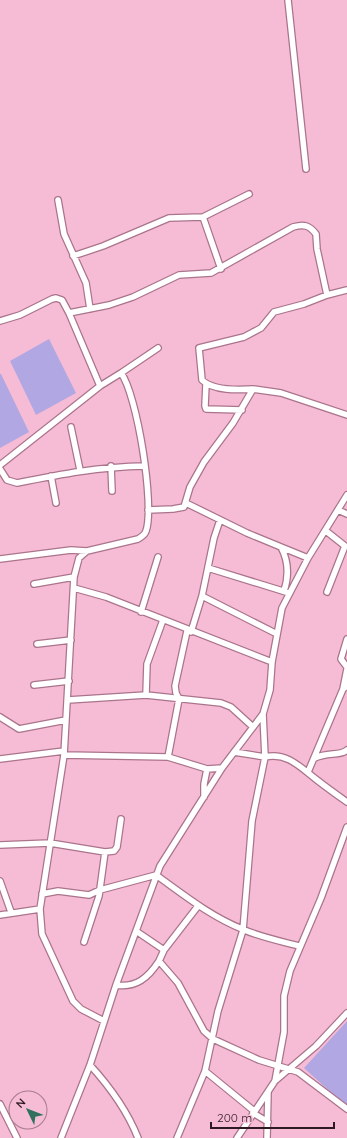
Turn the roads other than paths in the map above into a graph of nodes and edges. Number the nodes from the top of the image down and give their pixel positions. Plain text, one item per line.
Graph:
1 (288, 0) edge
2 (306, 168) dead end
3 (248, 194) dead end
4 (58, 200) dead end
5 (202, 217) junction
6 (73, 256) junction
7 (221, 269) junction
8 (347, 290) edge
9 (327, 295) junction
10 (90, 309) junction
11 (69, 313) junction
12 (0, 321) edge
13 (158, 348) dead end
14 (121, 373) junction
15 (206, 384) junction
16 (100, 386) junction
17 (253, 389) junction
18 (242, 410) junction
19 (347, 415) edge
20 (72, 427) dead end
21 (0, 465) edge
22 (111, 466) junction
23 (144, 466) junction
24 (0, 469) edge
25 (80, 470) junction
26 (51, 476) junction
27 (112, 490) dead end
28 (347, 495) edge
29 (56, 503) dead end
30 (186, 503) junction
31 (148, 510) junction
32 (338, 510) junction
33 (347, 514) edge
34 (220, 520) junction
35 (326, 531) junction
36 (282, 547) junction
37 (87, 551) junction
38 (158, 557) dead end
39 (308, 558) junction
40 (0, 560) edge
41 (208, 568) junction
42 (74, 577) junction
43 (34, 584) dead end
44 (74, 588) junction
45 (286, 592) junction
46 (327, 592) dead end
47 (202, 596) junction
48 (142, 612) junction
49 (163, 620) junction
50 (189, 631) junction
51 (278, 634) junction
52 (347, 639) edge
53 (71, 640) junction
54 (37, 644) dead end
55 (272, 662) junction
56 (347, 668) edge
57 (69, 681) junction
58 (34, 685) dead end
59 (345, 687) edge
60 (146, 696) junction
61 (179, 698) junction
62 (68, 700) junction
63 (263, 714) junction
64 (0, 717) edge
65 (66, 720) junction
66 (253, 727) junction
67 (347, 750) edge
68 (234, 752) junction
69 (64, 753) junction
70 (168, 757) junction
71 (265, 757) junction
72 (315, 758) junction
73 (0, 759) edge
74 (222, 768) junction
75 (208, 769) junction
76 (308, 772) junction
77 (204, 797) junction
78 (347, 802) edge
79 (121, 819) dead end
80 (347, 827) edge
81 (50, 843) junction
82 (0, 845) edge
83 (105, 852) junction
84 (156, 875) junction
85 (0, 881) edge
86 (100, 890) junction
87 (42, 894) junction
88 (198, 906) junction
89 (40, 909) junction
90 (11, 912) junction
91 (0, 915) edge
92 (243, 930) junction
93 (136, 931) junction
94 (84, 942) dead end
95 (299, 946) junction
96 (164, 950) junction
97 (159, 961) junction
98 (116, 985) junction
99 (347, 1013) edge
100 (104, 1021) junction
101 (213, 1039) junction
102 (90, 1065) junction
103 (276, 1066) junction
104 (290, 1069) junction
105 (205, 1071) junction
106 (275, 1081) junction
107 (268, 1092) junction
108 (0, 1104) edge
109 (347, 1109) edge
110 (254, 1112) junction
111 (268, 1122) junction
112 (17, 1138) edge
113 (61, 1138) edge
114 (138, 1138) edge
115 (177, 1138) edge
116 (237, 1138) edge
117 (267, 1138) edge

1 - 2 street
3 - 5 street
4 - 6 street
5 - 6 street
5 - 7 street
6 - 10 street
7 - 9 street
7 - 10 street
8 - 9 street
9 - 15 street
10 - 11 street
11 - 12 street
11 - 16 street
13 - 14 street
14 - 16 street
14 - 23 street
15 - 17 street
15 - 18 street
16 - 21 street
17 - 18 street
17 - 19 street
18 - 30 street
20 - 25 street
22 - 23 street
22 - 25 street
22 - 27 street
23 - 31 street
24 - 26 street
25 - 26 street
26 - 29 street
28 - 32 street
30 - 31 street
30 - 34 street
31 - 37 street
32 - 33 street
32 - 35 street
34 - 36 street
34 - 41 street
35 - 39 street
35 - 46 street
36 - 39 street
36 - 45 street
37 - 40 street
37 - 42 street
38 - 48 street
39 - 45 street
41 - 45 street
41 - 47 street
42 - 43 street
42 - 44 street
44 - 48 street
44 - 53 street
45 - 51 street
47 - 50 street
47 - 51 street
48 - 49 street
49 - 50 street
49 - 60 street
50 - 55 street
50 - 61 street
51 - 55 street
52 - 56 street
53 - 54 street
53 - 57 street
55 - 63 street
56 - 59 street
57 - 58 street
57 - 62 street
59 - 72 street
60 - 61 street
60 - 62 street
61 - 66 street
61 - 70 street
62 - 65 street
63 - 66 street
63 - 71 street
64 - 65 street
65 - 69 street
66 - 68 street
67 - 72 street
68 - 71 street
68 - 74 street
69 - 70 street
69 - 73 street
69 - 81 street
70 - 75 street
71 - 76 street
71 - 92 street
72 - 76 street
74 - 75 street
74 - 77 street
75 - 77 street
76 - 78 street
77 - 84 street
79 - 83 street
80 - 95 street
81 - 82 street
81 - 83 street
81 - 87 street
83 - 86 street
84 - 86 street
84 - 88 street
84 - 93 street
85 - 90 street
86 - 87 street
86 - 94 street
87 - 89 street
88 - 92 street
88 - 96 street
89 - 90 street
89 - 100 street
90 - 91 street
92 - 95 street
92 - 101 street
93 - 96 street
93 - 98 street
95 - 103 street
96 - 97 street
97 - 98 street
97 - 101 street
98 - 100 street
99 - 104 street
100 - 102 street
101 - 103 street
101 - 105 street
102 - 113 street
102 - 114 street
103 - 104 street
103 - 106 street
104 - 106 street
104 - 109 street
105 - 110 street
105 - 115 street
106 - 107 street
107 - 110 street
107 - 111 street
108 - 112 street
110 - 111 street
110 - 116 street
111 - 117 street

